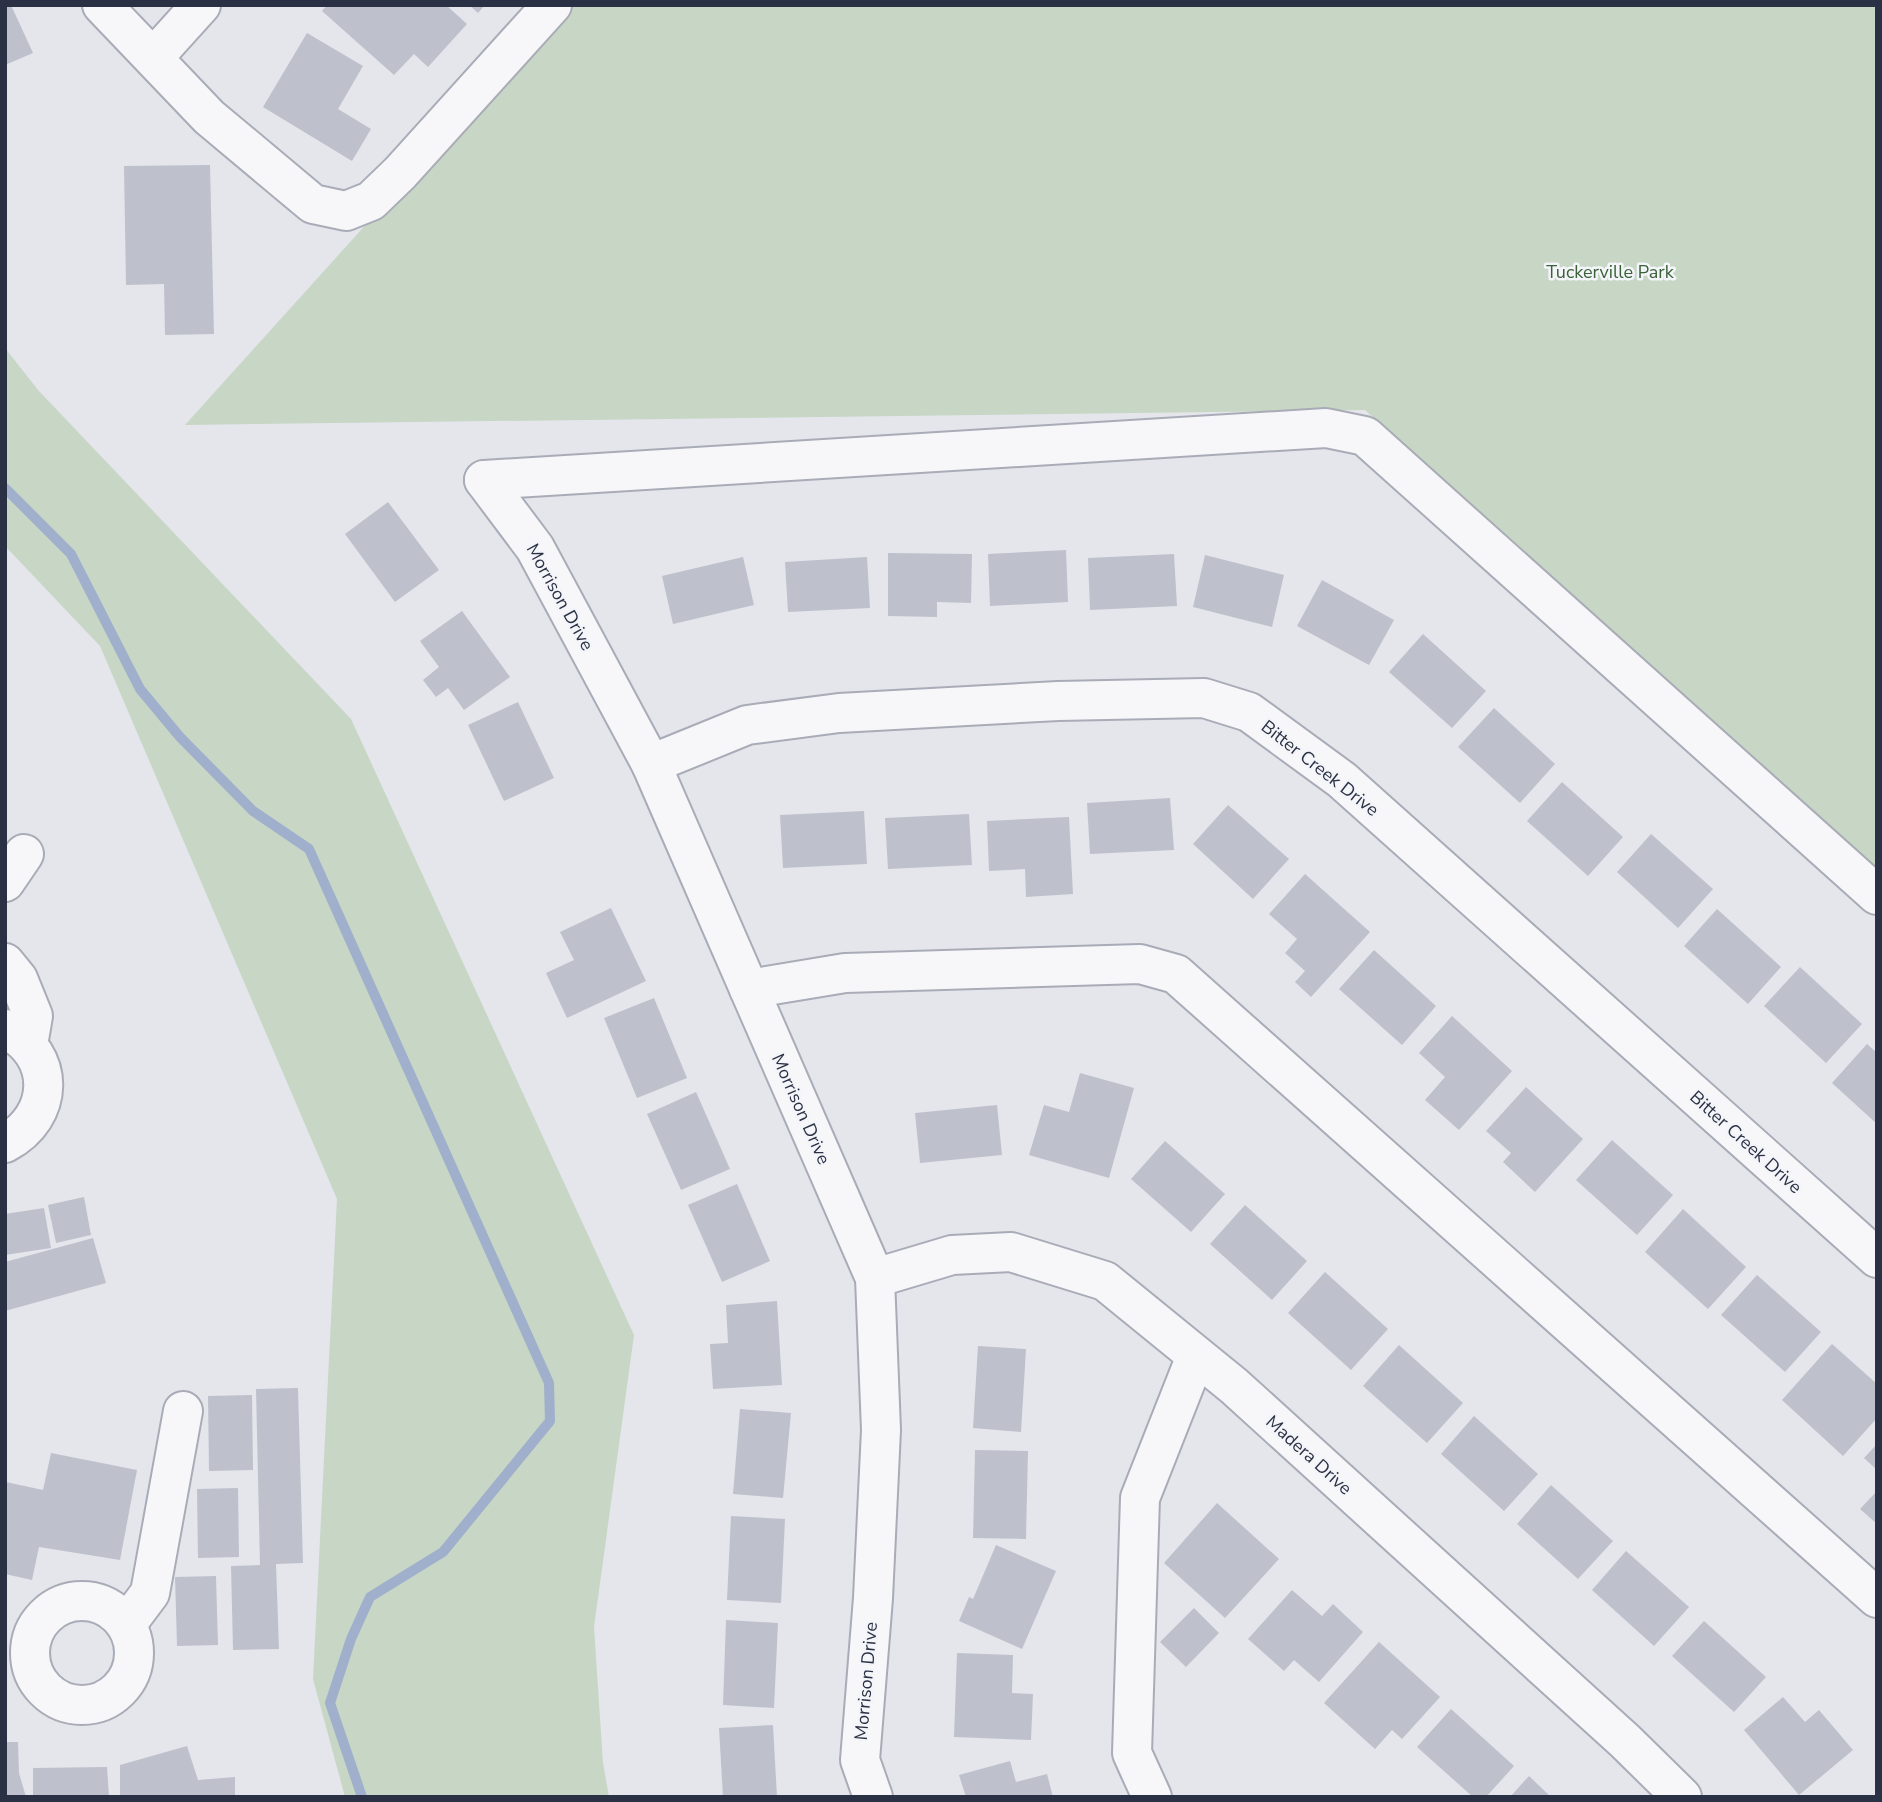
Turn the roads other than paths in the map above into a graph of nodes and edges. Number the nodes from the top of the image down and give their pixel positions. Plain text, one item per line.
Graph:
1 (102, 5) edge
2 (201, 5) edge
3 (552, 5) edge
4 (154, 57) junction
5 (651, 764) junction
6 (1877, 895) edge
7 (5, 963) edge
8 (749, 989) junction
9 (17, 1037) edge
10 (5, 1143) edge
11 (1877, 1258) edge
12 (875, 1278) junction
13 (1196, 1356) junction
14 (183, 1411) dead end
15 (1877, 1598) edge
16 (126, 1625) junction
17 (17, 1660) edge
18 (873, 1797) edge
19 (1152, 1797) edge
20 (1682, 1797) edge

1 - 4 street
2 - 4 street
3 - 4 street
5 - 6 street, Morrison Drive
5 - 8 street, Morrison Drive
5 - 11 street, Bitter Creek Drive
7 - 9 street
8 - 12 street, Morrison Drive
8 - 15 street
9 - 10 street
12 - 13 street, Madera Drive
12 - 18 street, Morrison Drive
13 - 19 street
13 - 20 street, Madera Drive
14 - 16 street
16 - 17 street
16 - 17 street

